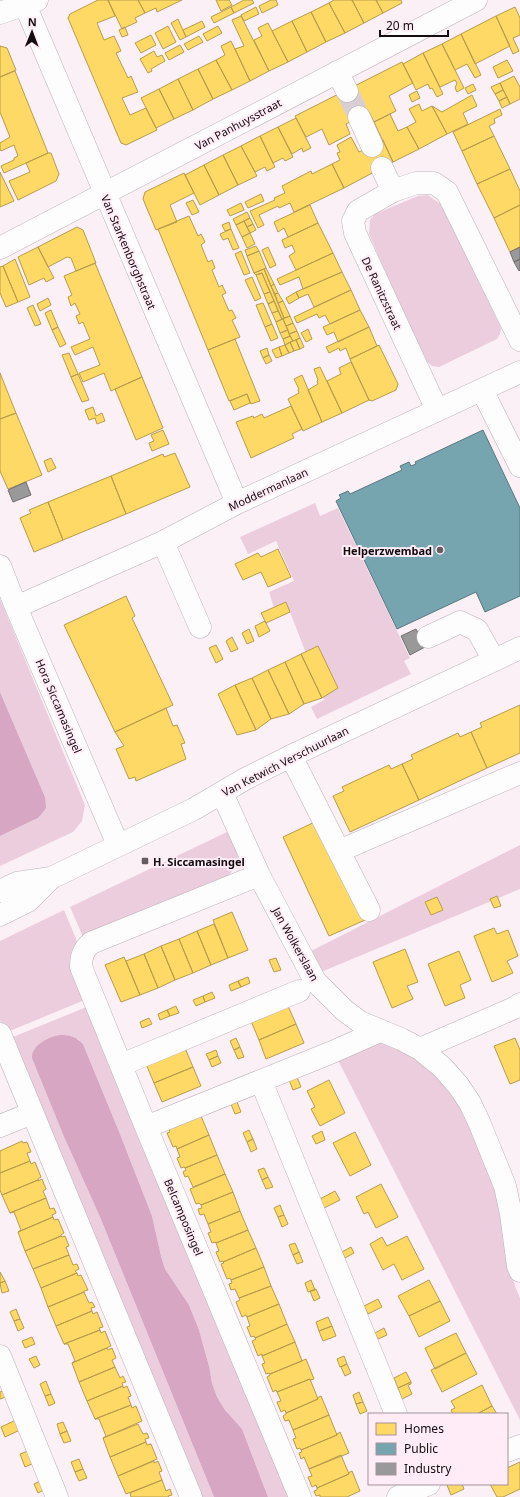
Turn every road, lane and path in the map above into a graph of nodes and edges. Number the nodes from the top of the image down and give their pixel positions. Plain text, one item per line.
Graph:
1 (476, 0) edge
2 (28, 1) edge
3 (0, 12) edge
4 (359, 118) tunnel mouth
5 (372, 146) dead end
6 (382, 168) dead end
7 (393, 191) junction
8 (104, 193) junction
9 (0, 248) edge
10 (520, 340) edge
11 (520, 372) edge
12 (482, 390) junction
13 (437, 410) junction
14 (520, 466) edge
15 (237, 503) junction
16 (163, 542) junction
17 (0, 566) edge
18 (16, 607) junction
19 (200, 627) dead end
20 (428, 637) dead end
21 (520, 648) edge
22 (494, 660) junction
23 (291, 756) junction
24 (520, 773) edge
25 (222, 793) junction
26 (118, 845) junction
27 (339, 851) junction
28 (259, 875) junction
29 (51, 878) junction
30 (0, 891) edge
31 (369, 910) dead end
32 (0, 915) edge
33 (299, 991) dead end
34 (520, 1004) edge
35 (380, 1031) junction
36 (0, 1034) edge
37 (420, 1049) junction
38 (121, 1065) junction
39 (262, 1080) junction
40 (32, 1113) junction
41 (0, 1126) edge
42 (146, 1128) junction
43 (516, 1213) edge
44 (520, 1271) edge
45 (0, 1356) edge
46 (396, 1413) edge
47 (520, 1446) edge
48 (508, 1452) edge
49 (424, 1485) edge
50 (57, 1497) edge
51 (191, 1497) edge
52 (300, 1497) edge
53 (398, 1497) edge

1 - 8 street, Van Panhuysstraat
2 - 3 street
2 - 8 street, Van Starkenborghstraat
4 - 5 street
6 - 7 street
7 - 10 street, De Ranitzstraat
7 - 13 street, De Ranitzstraat
8 - 9 street, Van Panhuysstraat
8 - 15 street, Van Starkenborghstraat
11 - 12 street, Moddermanlaan
12 - 13 street, Moddermanlaan
12 - 14 street
13 - 15 street, Moddermanlaan
15 - 16 street, Moddermanlaan
16 - 18 street, Moddermanlaan
16 - 19 street
17 - 18 street, Hora Siccamasingel
18 - 26 street, Hora Siccamasingel
20 - 22 street
21 - 22 street, Van Ketwich Verschuurlaan
22 - 23 street, Van Ketwich Verschuurlaan
23 - 25 street, Van Ketwich Verschuurlaan
23 - 27 street
24 - 27 street
25 - 26 street, Van Ketwich Verschuurlaan
25 - 28 street, Jan Wolkerslaan
26 - 29 street, Van Ketwich Verschuurlaan
27 - 31 street
28 - 35 street, Jan Wolkerslaan
28 - 38 street, Belcamposingel
29 - 30 street, Van Ketwich Verschuurlaan
29 - 32 street, Van Ketwich Verschuurlaan
33 - 38 street
34 - 37 street
35 - 37 street, Jan Wolkerslaan
35 - 39 street
36 - 40 street
37 - 43 street, Jan Wolkerslaan
38 - 42 street, Belcamposingel
39 - 42 street
39 - 46 street
40 - 41 street
40 - 51 street
42 - 52 street, Belcamposingel
43 - 44 street, Jan Wolkerslaan
45 - 50 street
47 - 48 street
49 - 53 street

